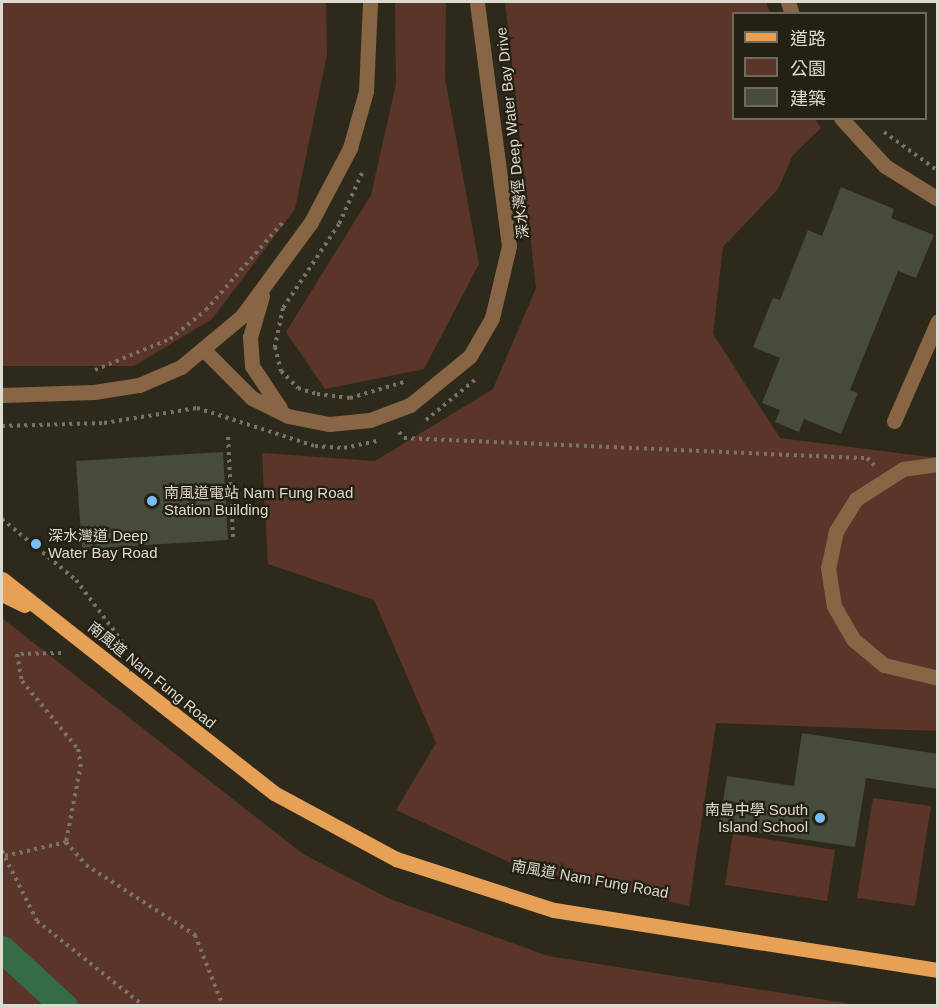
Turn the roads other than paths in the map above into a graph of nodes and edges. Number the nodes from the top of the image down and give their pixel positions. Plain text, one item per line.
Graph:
1 (370, 2) edge
2 (477, 2) edge
3 (843, 120) edge
4 (938, 199) edge
5 (266, 285) junction
6 (938, 321) edge
7 (204, 351) junction
8 (2, 395) edge
9 (288, 416) junction
10 (894, 421) dead end
11 (938, 464) edge
12 (2, 579) edge
13 (2, 594) edge
14 (52, 618) junction
15 (938, 678) edge
16 (938, 970) edge

1 - 5 street
2 - 9 street, 深水灣徑 Deep Water Bay Drive
3 - 4 street
5 - 7 street
5 - 9 street
6 - 10 street
7 - 8 street
7 - 9 street, 深水灣徑 Deep Water Bay Drive
11 - 15 street
12 - 14 main road, 南風道 Nam Fung Road
13 - 14 main road
14 - 16 main road, 南風道 Nam Fung Road

